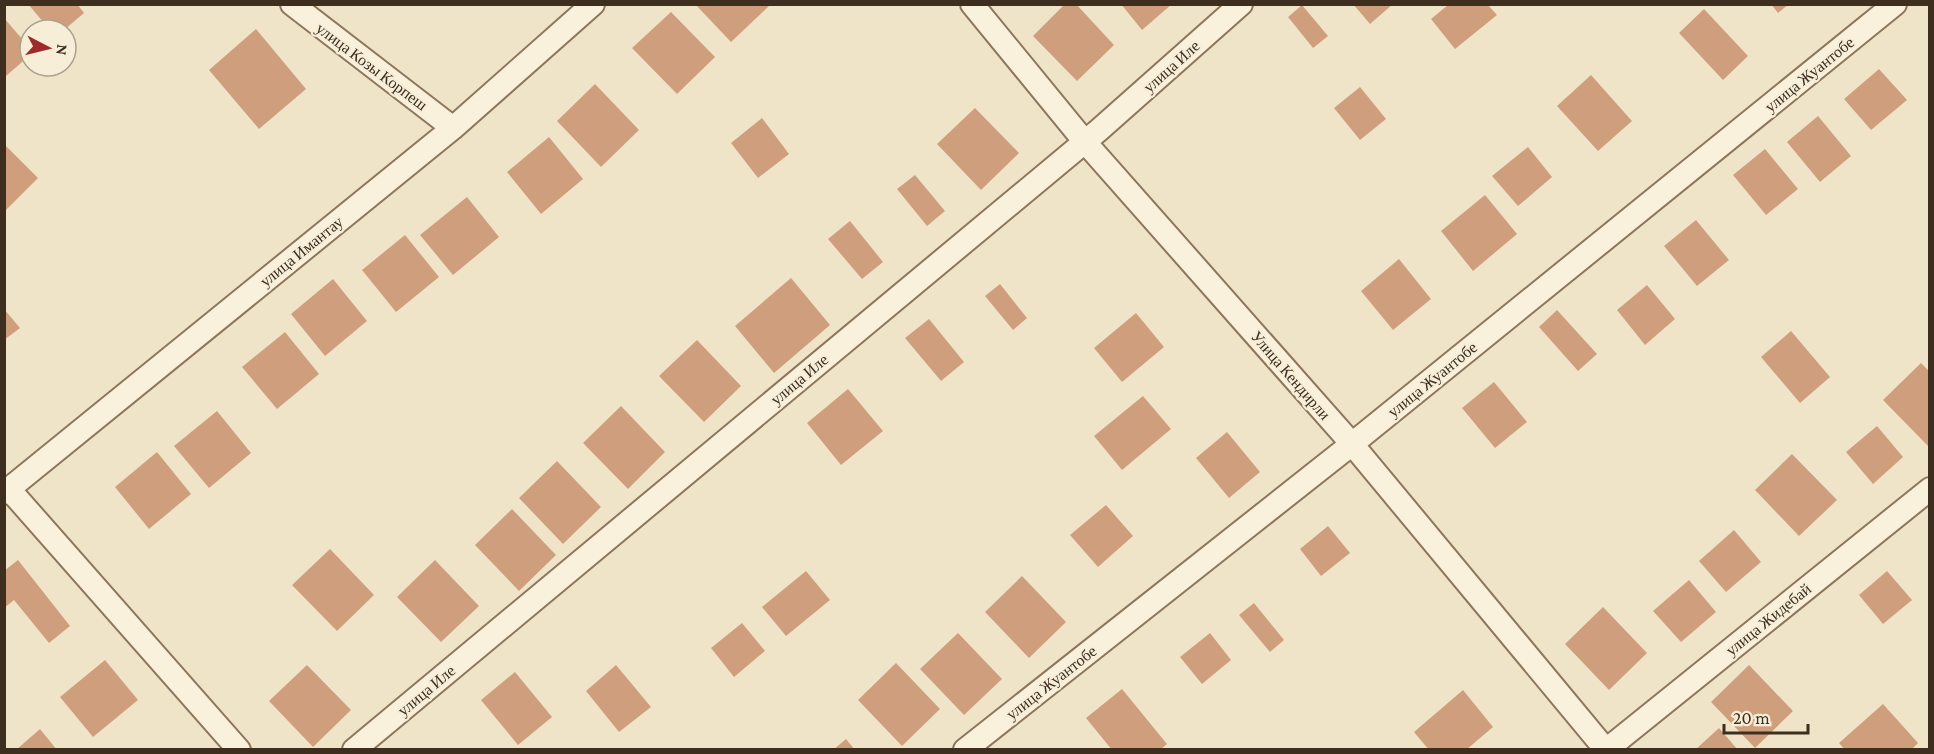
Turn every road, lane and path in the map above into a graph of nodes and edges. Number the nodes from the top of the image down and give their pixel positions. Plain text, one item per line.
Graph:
1 (291, 4) edge
2 (593, 4) edge
3 (972, 4) edge
4 (1241, 4) edge
5 (1895, 4) edge
6 (453, 128) junction
7 (1085, 142) junction
8 (1352, 444) junction
9 (1929, 489) edge
10 (7, 491) edge
11 (239, 750) edge
12 (354, 750) edge
13 (965, 750) edge
14 (1606, 750) edge

1 - 6 street, улица Козы Корпеш
2 - 6 street, улица Имантау
3 - 7 street, Улица Кендирли
4 - 7 street, улица Иле
5 - 8 street, улица Жуантобе
6 - 10 street, улица Имантау
7 - 8 street, Улица Кендирли
7 - 12 street, улица Иле
8 - 13 street, улица Жуантобе
8 - 14 street, Улица Кендирли
9 - 14 street, улица Жидебай
10 - 11 street

